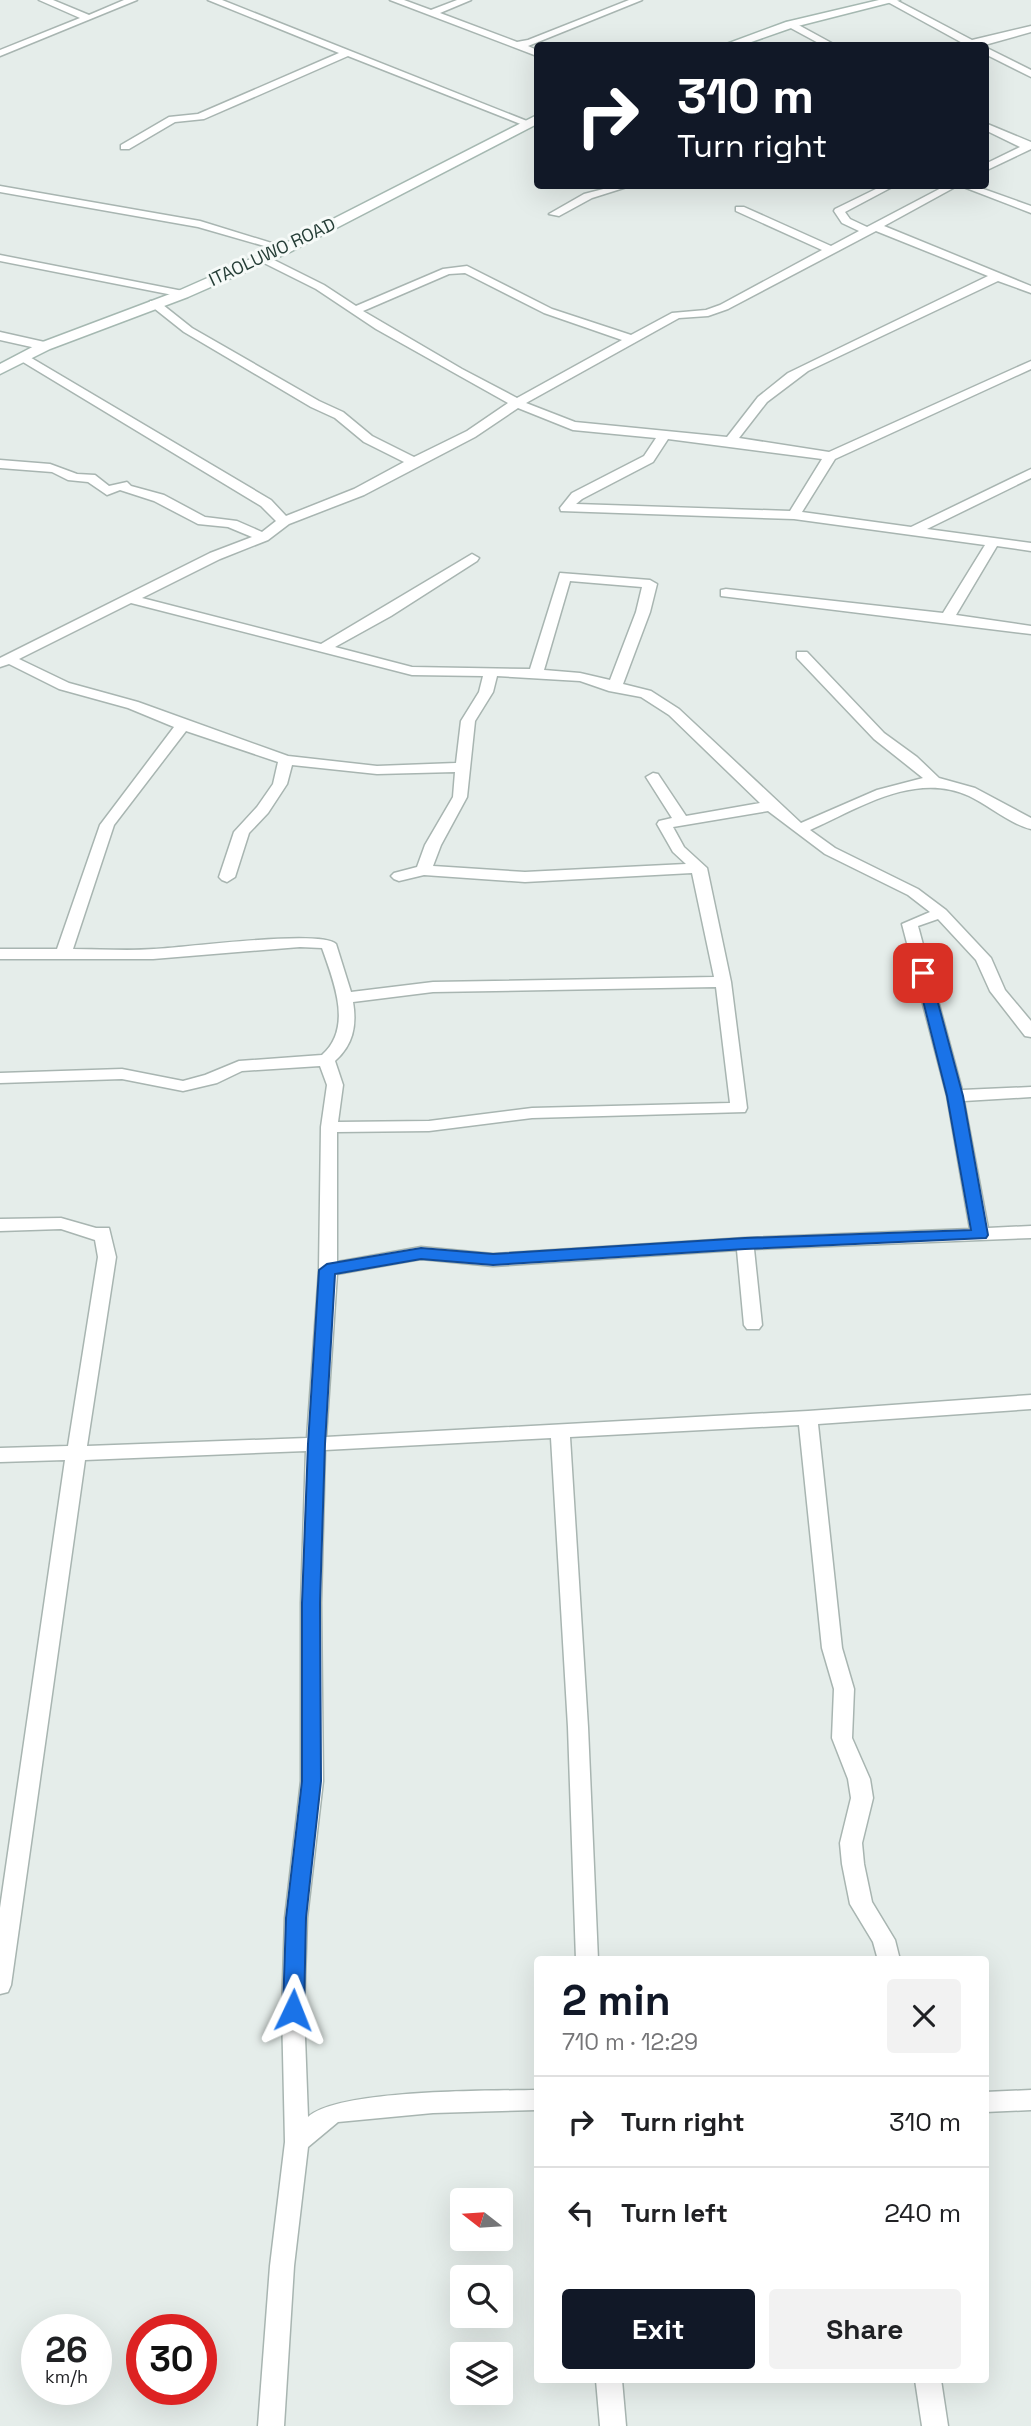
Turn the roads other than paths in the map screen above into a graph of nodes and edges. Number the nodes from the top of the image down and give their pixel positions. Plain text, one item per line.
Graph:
1 (44, 0) edge
2 (132, 0) edge
3 (214, 0) edge
4 (395, 0) edge
5 (466, 0) edge
6 (637, 0) edge
7 (892, 0) edge
8 (430, 14) junction
9 (89, 18) junction
10 (790, 23) junction
11 (1031, 29) edge
12 (534, 42) edge
13 (535, 42) edge
14 (738, 42) edge
15 (825, 42) edge
16 (970, 42) edge
17 (982, 42) edge
18 (517, 45) junction
19 (349, 52) junction
20 (534, 52) edge
21 (989, 52) edge
22 (0, 53) edge
23 (1031, 74) edge
24 (532, 121) edge
25 (989, 128) edge
26 (1029, 146) edge
27 (125, 147) dead end
28 (989, 166) edge
29 (613, 189) edge
30 (883, 189) edge
31 (946, 189) edge
32 (974, 189) edge
33 (3, 193) edge
34 (740, 209) dead end
35 (1031, 211) edge
36 (555, 214) dead end
37 (871, 228) junction
38 (285, 249) junction
39 (831, 250) junction
40 (0, 258) edge
41 (264, 259) junction
42 (998, 276) junction
43 (1031, 290) edge
44 (183, 294) junction
45 (155, 303) junction
46 (355, 310) junction
47 (0, 336) edge
48 (631, 339) junction
49 (45, 346) junction
50 (23, 359) junction
51 (1031, 365) edge
52 (0, 370) edge
53 (517, 403) junction
54 (665, 433) junction
55 (731, 441) junction
56 (830, 456) junction
57 (413, 462) junction
58 (0, 464) edge
59 (1031, 473) edge
60 (266, 503) junction
61 (322, 508) junction
62 (794, 515) junction
63 (284, 521) junction
64 (915, 530) junction
65 (263, 537) junction
66 (992, 542) junction
67 (1031, 547) edge
68 (472, 558) dead end
69 (726, 593) dead end
70 (131, 599) junction
71 (947, 618) junction
72 (1031, 630) edge
73 (325, 647) junction
74 (802, 654) dead end
75 (5, 661) edge
76 (491, 672) junction
77 (536, 673) junction
78 (614, 688) junction
79 (183, 726) junction
80 (286, 760) junction
81 (462, 767) junction
82 (653, 777) dead end
83 (934, 781) junction
84 (771, 806) junction
85 (681, 820) junction
86 (1031, 825) edge
87 (799, 830) junction
88 (699, 868) junction
89 (424, 870) junction
90 (398, 876) dead end
91 (227, 877) dead end
92 (941, 913) junction
93 (64, 953) junction
94 (0, 954) edge
95 (723, 982) junction
96 (345, 998) junction
97 (1031, 1032) edge
98 (326, 1060) junction
99 (0, 1078) edge
100 (1031, 1092) edge
101 (955, 1096) junction
102 (329, 1127) junction
103 (0, 1225) edge
104 (1031, 1232) edge
105 (980, 1235) junction
106 (745, 1244) junction
107 (327, 1270) junction
108 (753, 1325) dead end
109 (1031, 1402) edge
110 (807, 1418) junction
111 (560, 1430) junction
112 (316, 1444) junction
113 (75, 1453) junction
114 (0, 1455) edge
115 (587, 1956) edge
116 (888, 1956) edge
117 (0, 1985) edge
118 (534, 2100) edge
119 (1031, 2100) edge
120 (989, 2102) edge
121 (297, 2142) junction
122 (609, 2383) edge
123 (929, 2383) edge
124 (271, 2426) edge
125 (613, 2426) edge
126 (936, 2426) edge

1 - 9 street
2 - 9 street
3 - 19 street
4 - 8 street
5 - 8 street
6 - 13 street
7 - 10 street
7 - 16 street
8 - 18 street
9 - 22 street
10 - 14 street
10 - 15 street
11 - 17 street
12 - 18 street
18 - 20 street
19 - 24 street
19 - 27 street
21 - 23 street
24 - 38 street, ITAOLUWO ROAD
25 - 26 street
26 - 28 street
29 - 36 street
30 - 37 street
31 - 37 street
32 - 35 street
33 - 38 street
34 - 39 street
37 - 39 street
37 - 42 street
38 - 41 street, ITAOLUWO ROAD
39 - 48 street
40 - 44 street
41 - 44 street, ITAOLUWO ROAD
41 - 46 street
42 - 43 street
42 - 55 street
44 - 45 street, ITAOLUWO ROAD
45 - 49 street, ITAOLUWO ROAD
45 - 57 street
46 - 48 street
46 - 53 street
47 - 49 street
48 - 53 street
49 - 50 street, ITAOLUWO ROAD
50 - 52 street, ITAOLUWO ROAD
50 - 60 street
51 - 56 street
53 - 54 street
53 - 57 street
54 - 55 street
54 - 62 street
55 - 56 street
56 - 62 street
57 - 61 street
58 - 65 street
59 - 64 street
60 - 61 street
60 - 63 street
61 - 63 street
62 - 64 street
63 - 65 street
64 - 66 street
65 - 70 street
66 - 67 street
66 - 71 street
68 - 73 street
69 - 71 street
70 - 73 street
70 - 75 street
71 - 72 street
73 - 76 street
74 - 83 street
75 - 79 street
76 - 77 street
76 - 81 street
77 - 78 street
77 - 78 street
78 - 84 street
79 - 80 street
79 - 93 street
80 - 81 street
80 - 91 street
81 - 89 street
82 - 85 street
83 - 86 street
83 - 87 street
84 - 85 street
84 - 87 street
85 - 88 street
87 - 92 street
88 - 89 street
88 - 95 street
89 - 90 street
92 - 97 street
92 - 101 street
93 - 94 street
93 - 96 street
95 - 96 street
95 - 102 street
96 - 98 street
98 - 99 street
98 - 102 street
100 - 101 street
101 - 105 street
102 - 107 street
103 - 113 street
104 - 105 street
105 - 106 street
106 - 107 street
106 - 108 street
107 - 112 street
109 - 110 street
110 - 111 street
110 - 116 street
111 - 112 street
111 - 115 street
112 - 113 street
112 - 121 street
113 - 114 street
113 - 117 street
118 - 121 street
119 - 120 street
121 - 124 street
122 - 125 street
123 - 126 street

